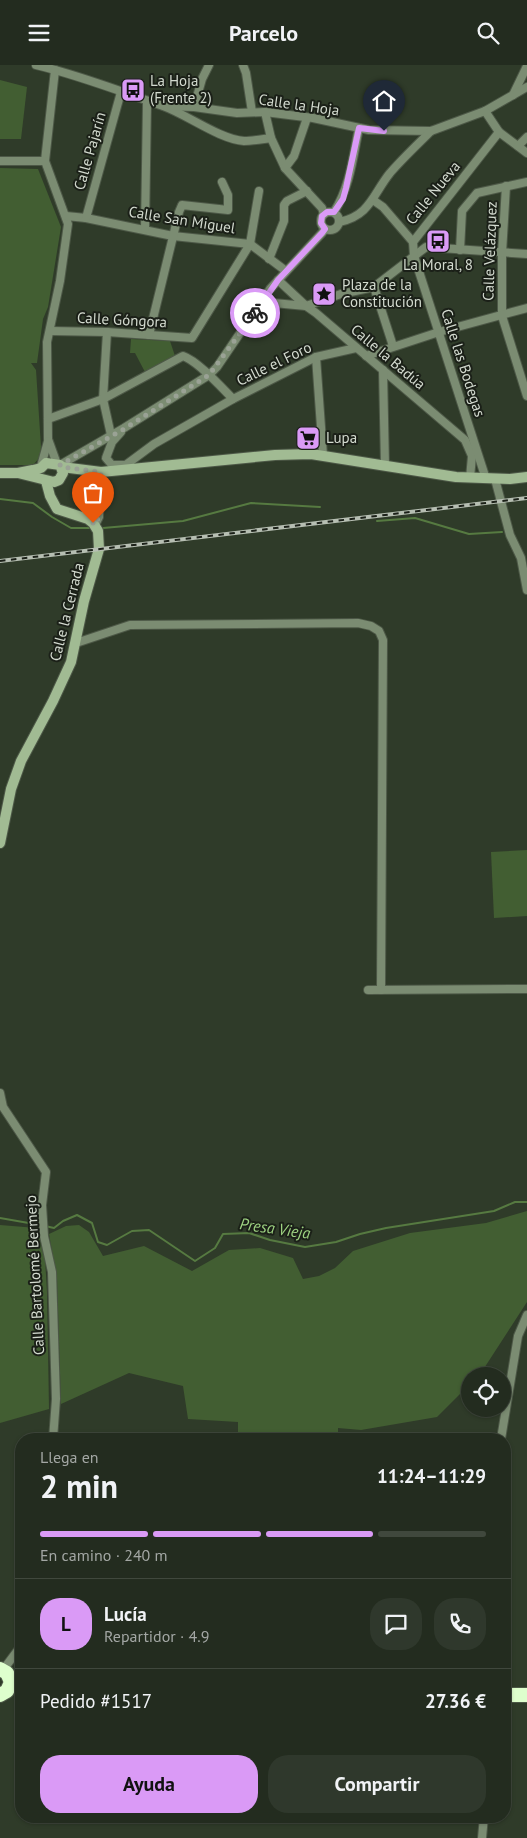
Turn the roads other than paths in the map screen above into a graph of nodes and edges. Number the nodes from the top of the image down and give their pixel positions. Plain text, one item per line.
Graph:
1 (36, 65) edge
2 (209, 65) edge
3 (243, 65) edge
4 (527, 66) edge
5 (55, 70) junction
6 (527, 87) edge
7 (121, 92) junction
8 (513, 95) junction
9 (147, 102) junction
10 (164, 106) junction
11 (194, 107) junction
12 (485, 111) junction
13 (252, 112) junction
14 (265, 112) junction
15 (307, 118) junction
16 (359, 128) junction
17 (431, 131) junction
18 (499, 132) junction
19 (527, 137) edge
20 (271, 138) junction
21 (518, 146) junction
22 (527, 153) edge
23 (0, 161) edge
24 (45, 161) junction
25 (285, 168) junction
26 (222, 182) dead end
27 (527, 182) edge
28 (506, 186) junction
29 (260, 191) dead end
30 (307, 191) junction
31 (373, 200) junction
32 (334, 212) junction
33 (324, 214) junction
34 (66, 216) junction
35 (86, 218) junction
36 (339, 223) junction
37 (145, 229) junction
38 (325, 229) junction
39 (173, 236) junction
40 (413, 242) junction
41 (250, 244) junction
42 (460, 250) junction
43 (502, 253) junction
44 (527, 254) edge
45 (414, 256) junction
46 (269, 259) junction
47 (286, 271) junction
48 (278, 280) junction
49 (374, 287) junction
50 (262, 302) junction
51 (306, 306) junction
52 (527, 308) edge
53 (502, 316) junction
54 (50, 331) junction
55 (107, 332) junction
56 (439, 333) junction
57 (149, 335) junction
58 (393, 347) junction
59 (356, 348) junction
60 (366, 356) junction
61 (316, 357) junction
62 (383, 370) junction
63 (209, 375) junction
64 (524, 377) edge
65 (527, 396) edge
66 (103, 399) junction
67 (233, 399) junction
68 (48, 419) junction
69 (468, 423) junction
70 (124, 429) junction
71 (453, 429) junction
72 (111, 435) junction
73 (48, 439) junction
74 (466, 440) junction
75 (476, 448) junction
76 (323, 455) junction
77 (385, 466) junction
78 (41, 467) junction
79 (122, 467) junction
80 (59, 471) junction
81 (98, 472) junction
82 (0, 473) edge
83 (18, 473) junction
84 (527, 477) edge
85 (470, 478) junction
86 (491, 479) junction
87 (44, 480) junction
88 (53, 504) junction
89 (94, 525) junction
90 (527, 590) edge
91 (76, 643) junction
92 (0, 843) edge
93 (381, 989) junction
94 (527, 989) edge
95 (368, 990) dead end
96 (0, 1093) edge
97 (527, 1315) edge
98 (53, 1433) edge
99 (502, 1433) edge
100 (15, 1654) edge
101 (2, 1670) edge
102 (10, 1690) edge
103 (511, 1695) edge
104 (527, 1695) edge
105 (483, 1823) edge
106 (482, 1838) edge

1 - 5 street
2 - 11 street
3 - 13 street
4 - 8 street
5 - 7 street
5 - 24 street
6 - 8 street, Calle la Hoja
7 - 9 street
7 - 35 street, Calle Pajarín
8 - 12 street, Calle la Hoja
9 - 10 street
9 - 37 street
10 - 11 street, Calle la Hoja
10 - 20 street
11 - 13 street, Calle la Hoja
12 - 17 street, Calle la Hoja
12 - 18 street
13 - 14 street, Calle la Hoja
14 - 15 street, Calle la Hoja
14 - 20 street
15 - 16 street, Calle la Hoja
15 - 25 street
16 - 17 street, Calle la Hoja
16 - 32 street
17 - 31 street
18 - 21 street
18 - 40 street, Calle Nueva
19 - 21 street
20 - 25 street
21 - 22 street
23 - 24 street
24 - 34 street
25 - 30 street
26 - 39 street
27 - 28 street
28 - 42 street
28 - 43 street, Calle Velázquez
29 - 41 street
30 - 33 street
30 - 46 street
31 - 36 street
31 - 40 street
32 - 33 street
32 - 36 street
33 - 38 street
34 - 35 street, Calle San Miguel
34 - 54 street
35 - 37 street, Calle San Miguel
36 - 38 street
37 - 39 street, Calle San Miguel
38 - 47 street
39 - 41 street, Calle San Miguel
39 - 57 street
40 - 45 street, Calle Nueva
41 - 46 street, Calle San Miguel
41 - 57 street, Calle Góngora
42 - 43 street
42 - 45 street
43 - 44 street
43 - 53 street, Calle Velázquez
45 - 49 street
45 - 56 street, Calle las Bodegas
46 - 47 street, Calle San Miguel
47 - 48 street
48 - 50 street
48 - 51 street, Calle la Badúa
49 - 51 street
49 - 58 street
50 - 51 street
50 - 63 street
51 - 59 street, Calle la Badúa
52 - 53 street
53 - 56 street
53 - 64 street, Calle Velázquez
54 - 55 street, Calle Góngora
54 - 68 street
55 - 57 street, Calle Góngora
55 - 66 street
56 - 58 street
56 - 69 street, Calle las Bodegas
58 - 60 street
59 - 60 street, Calle la Badúa
59 - 61 street, Calle el Foro
60 - 62 street, Calle la Badúa
61 - 67 street, Calle el Foro
61 - 76 street
62 - 71 street, Calle la Badúa
62 - 77 street
63 - 66 street, Calle el Foro
63 - 67 street, Calle el Foro
63 - 70 street
64 - 65 street, Calle Velázquez
66 - 68 street
66 - 72 street
67 - 79 street, Calle el Foro
68 - 73 street
69 - 71 street
69 - 75 street, Calle las Bodegas
70 - 72 street
70 - 79 street
71 - 74 street, Calle la Badúa
72 - 80 street
73 - 78 street
73 - 80 street
74 - 75 street, Calle la Badúa
74 - 85 street
75 - 86 street, Calle las Bodegas
76 - 77 main road
76 - 79 main road
77 - 85 main road
78 - 80 main road
78 - 83 main road
78 - 87 main road
79 - 81 main road
80 - 81 main road
80 - 87 main road
80 - 88 main road
81 - 89 street, Calle la Cerrada
82 - 83 main road
83 - 87 main road
84 - 86 main road
85 - 86 main road
86 - 90 street, Calle las Bodegas
87 - 88 main road
88 - 89 main road
89 - 91 main road, Calle la Cerrada
91 - 92 main road, Calle la Cerrada
91 - 93 street
93 - 94 street
93 - 95 street
96 - 98 street, Calle Bartolomé Bermejo
97 - 99 street
100 - 101 street
101 - 102 highway
103 - 104 highway
105 - 106 street

